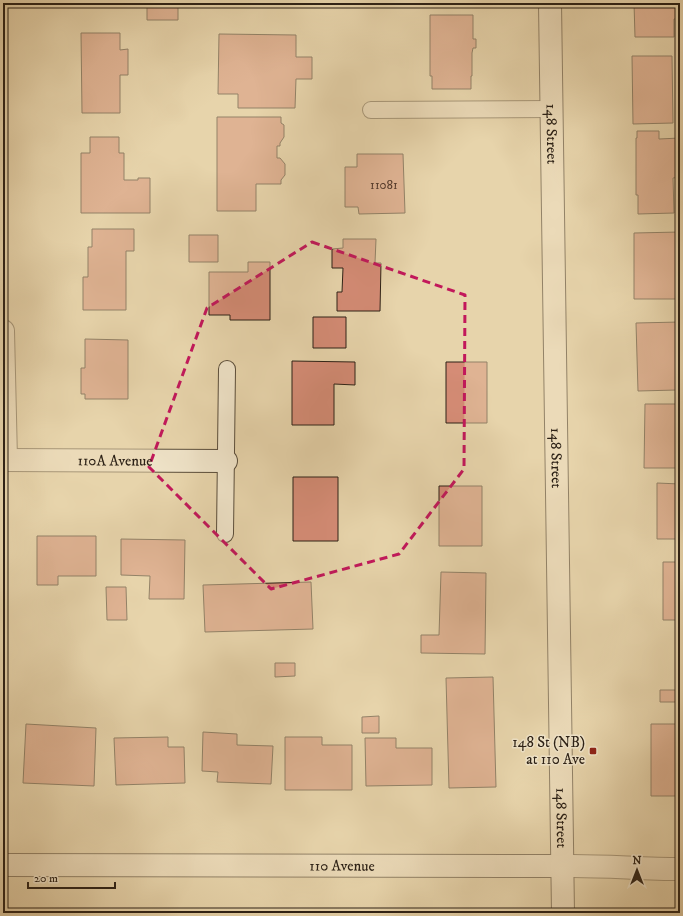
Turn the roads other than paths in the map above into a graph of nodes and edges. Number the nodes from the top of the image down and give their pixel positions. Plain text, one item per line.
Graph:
1 (550, 3) edge
2 (552, 108) junction
3 (371, 110) dead end
4 (3, 331) edge
5 (227, 369) dead end
6 (4, 460) edge
7 (226, 461) junction
8 (226, 534) dead end
9 (3, 865) edge
10 (562, 866) junction
11 (680, 869) edge
12 (563, 913) edge

1 - 2 street, 148 Street
2 - 3 lane
2 - 10 street, 148 Street
4 - 6 street
5 - 7 lane
6 - 7 street, 110A Avenue
7 - 8 lane
9 - 10 street, 110 Avenue
10 - 11 street, 110 Avenue
10 - 12 street, 148 Street

